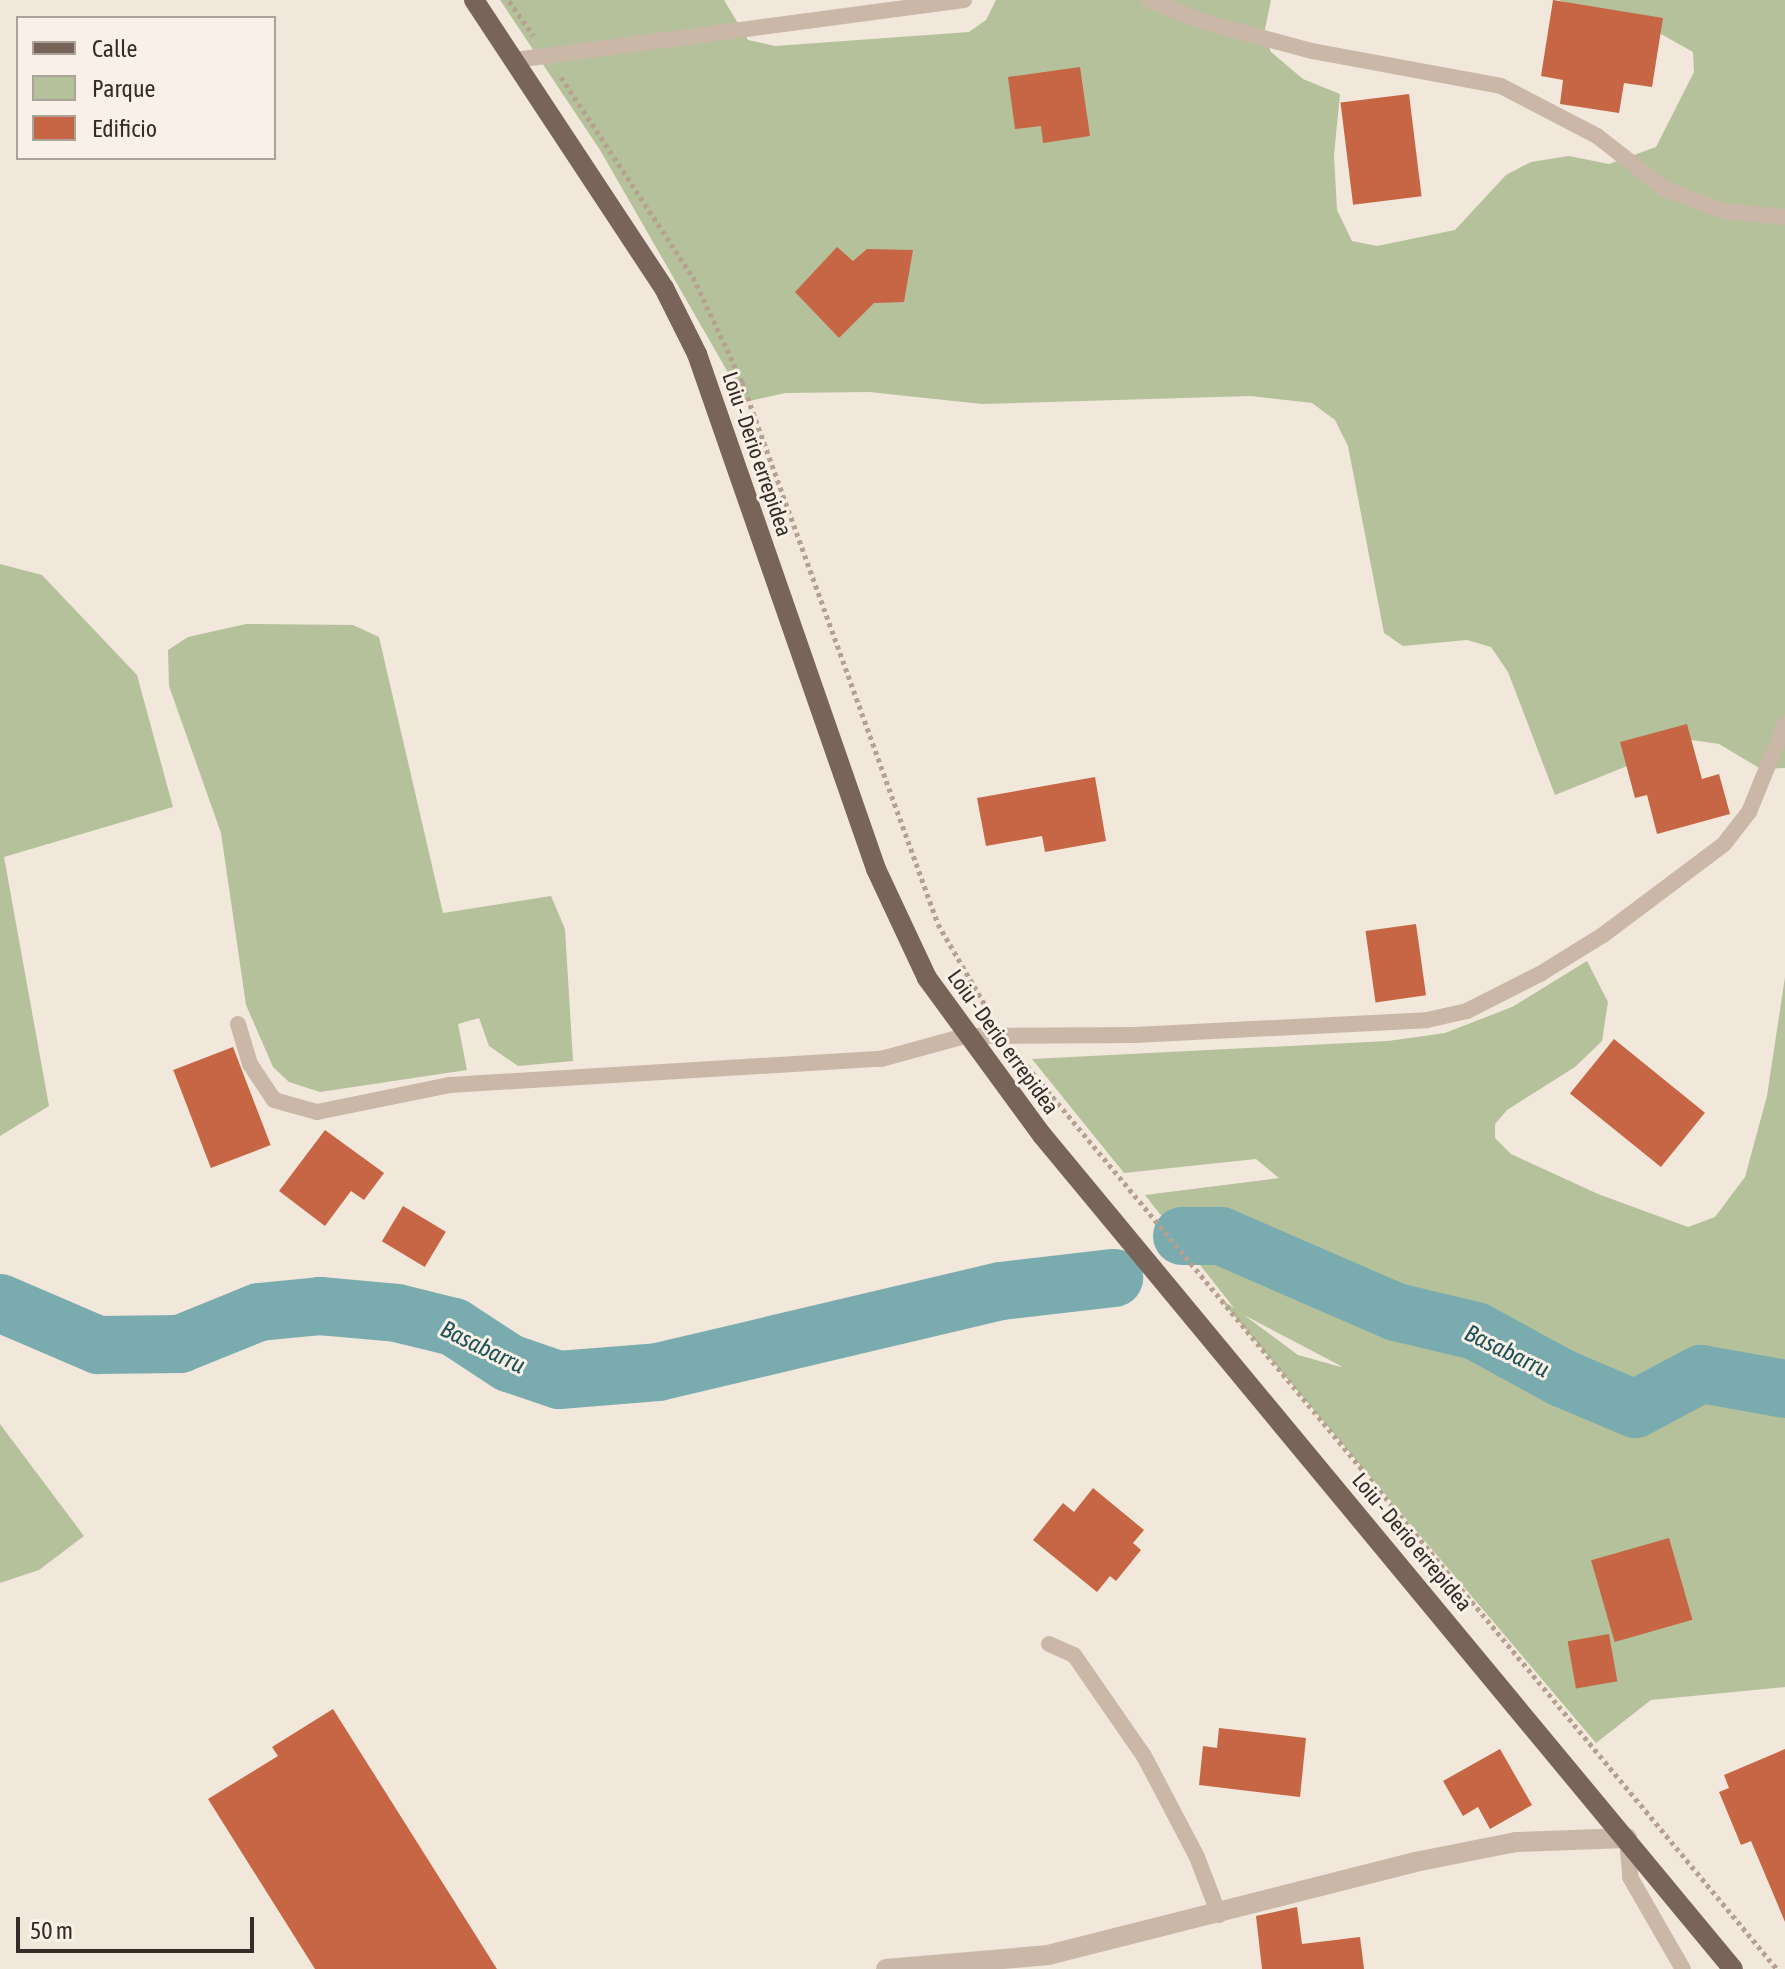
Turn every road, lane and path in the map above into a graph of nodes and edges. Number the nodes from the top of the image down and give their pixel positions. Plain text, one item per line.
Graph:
1 (474, 0) edge
2 (964, 0) edge
3 (1148, 0) edge
4 (515, 60) junction
5 (1785, 217) edge
6 (1785, 724) edge
7 (238, 1024) dead end
8 (965, 1036) junction
9 (1049, 1644) dead end
10 (1627, 1838) junction
11 (1219, 1915) junction
12 (886, 1969) edge
13 (1683, 1969) edge
14 (1733, 1969) edge

1 - 4 main road, Loiu - Derio errepidea
2 - 4 lane
3 - 5 lane
4 - 8 main road, Loiu - Derio errepidea
6 - 8 lane
7 - 8 lane
8 - 10 main road, Loiu - Derio errepidea
9 - 11 lane
10 - 11 street
10 - 13 lane
10 - 14 main road, Loiu - Derio errepidea
11 - 12 street

